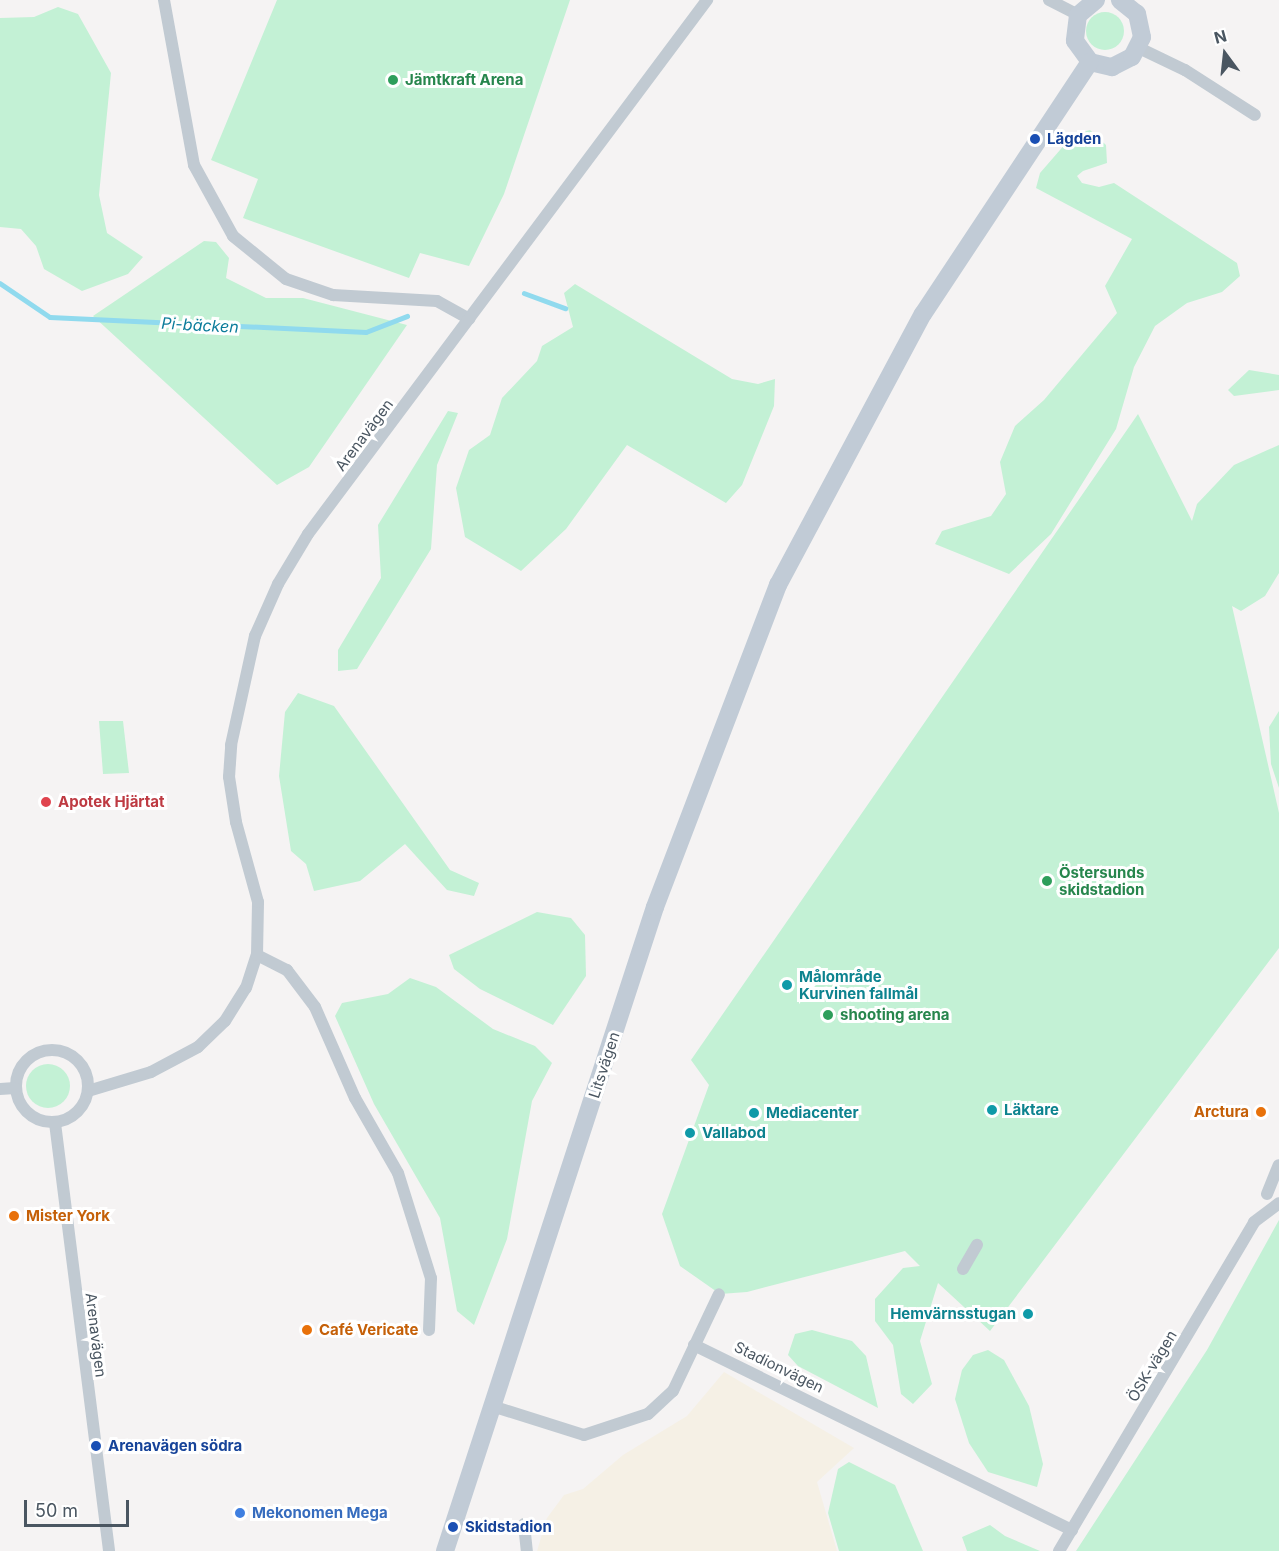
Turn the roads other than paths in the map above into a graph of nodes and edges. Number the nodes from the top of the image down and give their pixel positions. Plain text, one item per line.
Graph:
1 (164, 0) edge
2 (706, 0) edge
3 (1049, 0) edge
4 (1096, 0) edge
5 (1127, 2) edge
6 (1078, 15) junction
7 (1139, 48) junction
8 (1090, 62) junction
9 (1255, 115) dead end
10 (469, 319) junction
11 (257, 955) junction
12 (15, 1088) junction
13 (0, 1089) edge
14 (88, 1091) junction
15 (55, 1123) junction
16 (1279, 1165) edge
17 (1267, 1194) dead end
18 (1279, 1203) edge
19 (977, 1245) dead end
20 (963, 1269) dead end
21 (719, 1294) dead end
22 (429, 1330) dead end
23 (694, 1345) junction
24 (492, 1406) junction
25 (524, 1524) dead end
26 (1072, 1530) junction
27 (110, 1551) edge
28 (446, 1551) edge
29 (527, 1551) edge
30 (1059, 1551) edge

1 - 10 street
2 - 10 street, Arenavägen
3 - 6 street
4 - 6 main road
5 - 7 main road
6 - 8 main road
7 - 8 main road
7 - 9 street
8 - 24 main road, Litsvägen
10 - 11 street, Arenavägen
11 - 14 street, Arenavägen
11 - 22 street
12 - 13 street
12 - 14 street
12 - 15 street
14 - 15 street
15 - 27 street, Arenavägen
16 - 17 street
18 - 26 street, ÖSK-vägen
19 - 20 street
21 - 23 street
23 - 24 street
23 - 26 street, Stadionvägen
24 - 28 main road, Litsvägen
25 - 29 street
26 - 30 street, ÖSK-vägen

